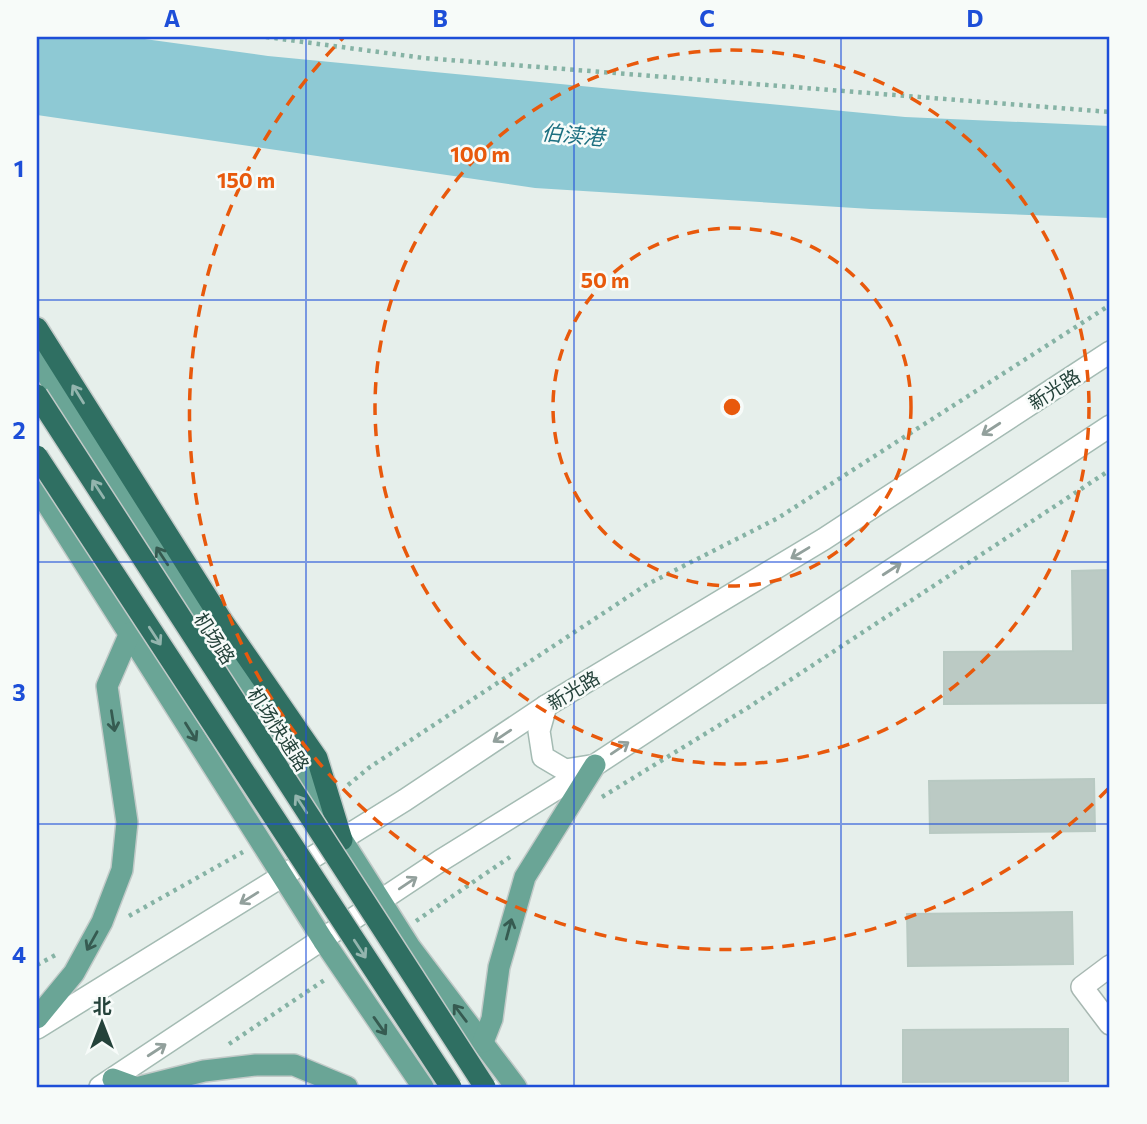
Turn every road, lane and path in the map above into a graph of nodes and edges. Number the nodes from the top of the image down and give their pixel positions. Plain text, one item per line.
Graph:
1 (265, 37) edge
2 (1110, 112) edge
3 (1110, 305) edge
4 (37, 328) edge
5 (1110, 352) edge
6 (37, 359) edge
7 (37, 395) edge
8 (1110, 426) edge
9 (37, 456) edge
10 (1110, 470) edge
11 (37, 488) edge
12 (130, 633) junction
13 (546, 706) junction
14 (595, 765) junction
15 (330, 800) junction
16 (591, 804) dead end
17 (342, 840) junction
18 (260, 843) junction
19 (513, 855) dead end
20 (282, 877) junction
21 (381, 901) junction
22 (400, 932) junction
23 (96, 934) junction
24 (323, 940) junction
25 (60, 953) dead end
26 (37, 965) edge
27 (1110, 967) edge
28 (341, 969) junction
29 (37, 1018) edge
30 (1110, 1024) edge
31 (37, 1028) edge
32 (483, 1042) junction
33 (226, 1047) dead end
34 (106, 1083) edge
35 (138, 1087) edge
36 (347, 1087) edge
37 (422, 1087) edge
38 (451, 1087) edge
39 (485, 1087) edge
40 (516, 1087) edge

1 - 2 path
3 - 15 path
15 -> 4 highway
5 -> 13 main road, 新光路
17 -> 6 main road, 机场路
39 -> 7 highway, 机场快速路, bridge
14 -> 8 main road
9 -> 38 highway, bridge
10 - 16 path
11 - 12 main road
12 -> 18 main road
12 -> 23 main road
13 - 14 main road
13 -> 17 main road, 新光路
21 -> 14 main road
32 -> 14 main road
15 - 17 highway
17 - 20 main road, 新光路
17 - 21 main road, 机场路
18 - 20 main road
18 - 23 path
19 - 22 path
20 - 24 main road
20 -> 31 main road, 新光路
21 - 22 main road, 机场路
21 - 24 main road
32 -> 22 main road, 机场路
23 -> 29 main road
24 - 28 main road
34 -> 24 main road
25 - 26 path
27 - 30 main road
28 - 33 path
28 -> 37 main road
32 - 40 main road, 机场路
34 - 35 main road
35 - 36 main road

